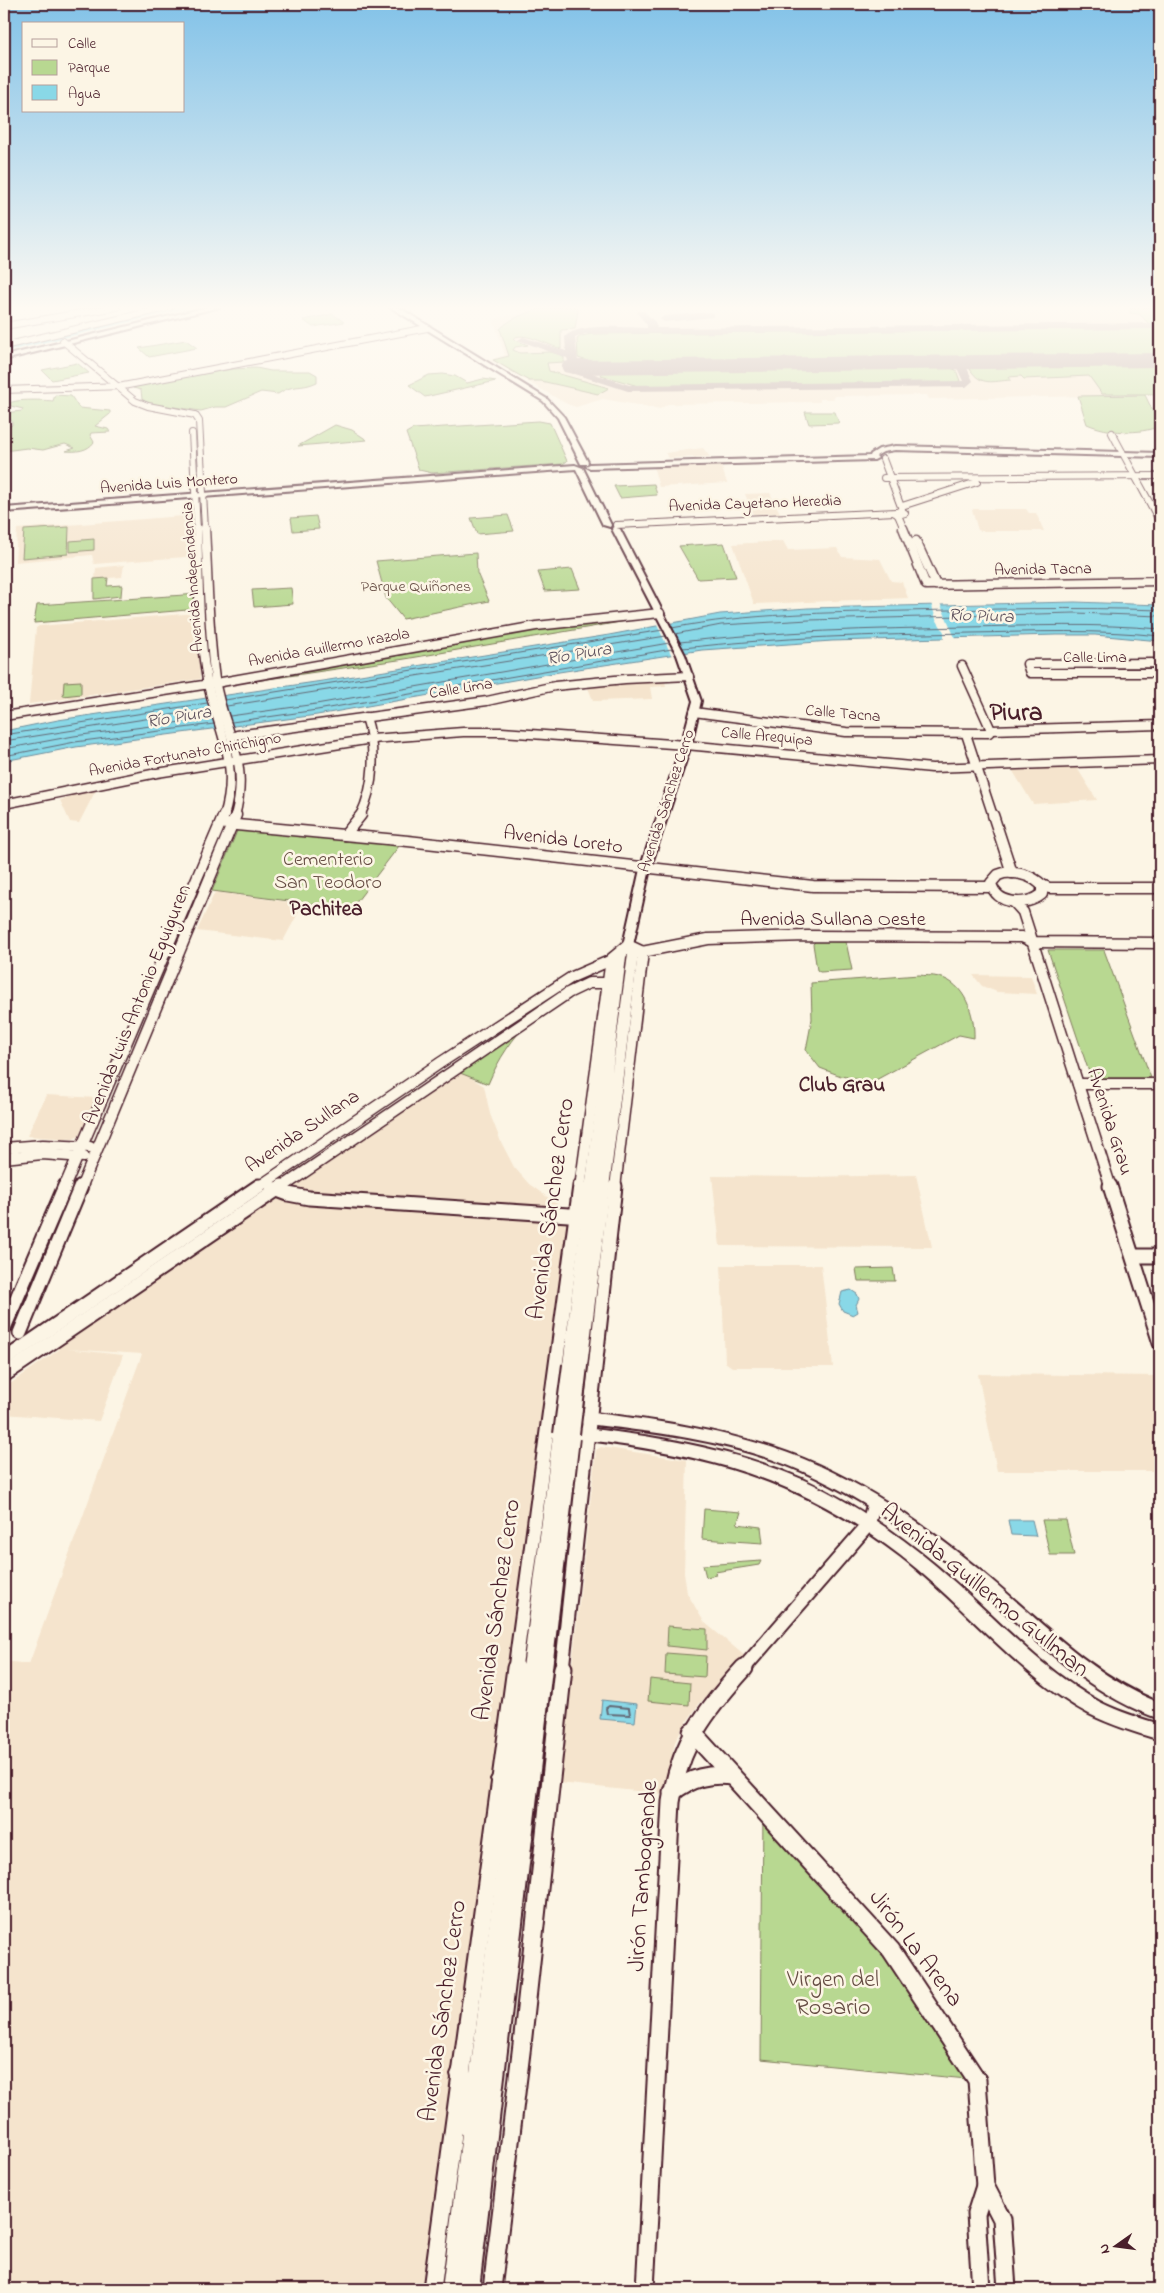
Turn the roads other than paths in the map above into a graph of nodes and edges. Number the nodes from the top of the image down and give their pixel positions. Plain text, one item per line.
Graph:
1 (167, 414) edge
2 (553, 414) edge
3 (1112, 433) dead end
4 (1123, 455) junction
5 (1160, 456) edge
6 (877, 457) junction
7 (582, 465) junction
8 (1133, 477) junction
9 (1160, 477) edge
10 (888, 478) junction
11 (198, 494) junction
12 (4, 508) edge
13 (900, 512) junction
14 (1160, 522) edge
15 (614, 527) junction
16 (1160, 531) edge
17 (1160, 582) edge
18 (936, 585) junction
19 (657, 613) junction
20 (962, 666) dead end
21 (1159, 666) edge
22 (1160, 673) edge
23 (689, 676) junction
24 (213, 685) junction
25 (154, 691) junction
26 (4, 712) edge
27 (694, 712) junction
28 (4, 716) edge
29 (369, 716) junction
30 (1160, 725) edge
31 (990, 731) junction
32 (230, 734) junction
33 (966, 734) junction
34 (374, 739) junction
35 (686, 745) junction
36 (1160, 760) edge
37 (234, 761) junction
38 (977, 767) junction
39 (4, 804) edge
40 (221, 824) junction
41 (232, 825) junction
42 (345, 835) junction
43 (358, 836) junction
44 (644, 869) junction
45 (1012, 872) junction
46 (991, 887) junction
47 (1045, 888) junction
48 (1160, 888) edge
49 (1025, 907) junction
50 (1033, 942) junction
51 (1160, 943) edge
52 (635, 950) junction
53 (616, 958) junction
54 (618, 983) junction
55 (1078, 1084) junction
56 (1160, 1084) edge
57 (4, 1148) edge
58 (81, 1151) junction
59 (97, 1153) junction
60 (4, 1158) edge
61 (264, 1182) junction
62 (275, 1190) junction
63 (582, 1216) junction
64 (1133, 1256) junction
65 (1160, 1256) edge
66 (4, 1328) edge
67 (20, 1333) dead end
68 (1160, 1343) edge
69 (4, 1360) edge
70 (575, 1366) junction
71 (4, 1375) edge
72 (568, 1427) junction
73 (874, 1504) junction
74 (868, 1525) junction
75 (1160, 1711) edge
76 (692, 1732) junction
77 (1160, 1732) edge
78 (522, 1746) junction
79 (732, 1776) junction
80 (500, 1780) junction
81 (672, 1792) junction
82 (461, 2074) junction
83 (467, 2176) junction
84 (986, 2186) junction
85 (432, 2289) edge
86 (452, 2289) edge
87 (468, 2289) edge
88 (492, 2289) edge
89 (645, 2289) edge
90 (981, 2289) edge
91 (1007, 2289) edge

1 - 11 main road, Avenida Independencia
2 - 7 main road, Avenida Sánchez Cerro
3 - 4 main road
4 - 5 main road
4 - 6 main road, Avenida Luis Montero
4 - 8 main road
6 - 7 main road, Avenida Luis Montero
6 - 10 main road
7 - 11 main road, Avenida Luis Montero
7 - 15 main road, Avenida Sánchez Cerro
8 - 9 main road
8 - 10 main road
8 - 13 main road, Avenida Cayetano Heredia
8 - 14 main road
8 - 16 main road
10 - 13 main road
11 - 12 main road, Avenida Luis Montero
11 - 24 main road, Avenida Independencia
13 - 15 main road, Avenida Cayetano Heredia
13 - 18 main road
13 - 18 main road, Avenida Tacna
15 - 19 main road, Avenida Sánchez Cerro
17 - 18 main road, Avenida Tacna
19 - 23 main road, Avenida Sánchez Cerro
19 - 24 main road, Avenida Guillermo Irazola
20 - 31 main road
21 - 22 main road, Calle Lima
23 - 27 main road, Avenida Sánchez Cerro
23 - 29 main road, Calle Lima
24 - 25 main road, Avenida Guillermo Irazola
24 - 32 main road, Avenida Luis Antonio Eguiguren
25 - 26 main road, Avenida Guillermo Irazola
25 - 28 main road, Avenida Guillermo Irazola
27 - 33 main road, Calle Tacna
27 - 35 main road, Avenida Sánchez Cerro
29 - 32 main road, Calle Lima
29 - 34 main road
30 - 31 main road, Calle Tacna
31 - 33 main road, Calle Tacna
32 - 37 main road, Avenida Luis Antonio Eguiguren
33 - 38 main road
34 - 35 main road, Calle Arequipa
34 - 37 main road, Avenida Fortunato Chirichigno
34 - 42 main road
34 - 43 main road
35 - 38 main road, Calle Arequipa
35 - 44 main road, Avenida Sánchez Cerro
36 - 38 main road, Calle Arequipa
37 - 39 main road, Avenida Fortunato Chirichigno
37 - 40 main road, Avenida Luis Antonio Eguiguren
37 - 41 main road, Avenida Luis Antonio Eguiguren
38 - 45 main road
40 - 41 main road, Avenida Loreto
40 - 58 main road, Avenida Luis Antonio Eguiguren
41 - 42 main road, Avenida Loreto
41 - 59 main road, Avenida Luis Antonio Eguiguren
42 - 43 main road, Avenida Loreto
43 - 44 main road, Avenida Loreto
44 - 46 main road, Avenida Loreto
44 - 52 main road, Avenida Sánchez Cerro
45 - 46 main road
45 - 47 main road
46 - 49 main road, Avenida Grau
47 - 48 main road
47 - 49 main road
49 - 50 main road, Avenida Grau
50 - 51 main road
50 - 52 main road, Avenida Sullana Oeste
50 - 55 main road, Avenida Grau
52 - 53 main road, Avenida Sullana
52 - 54 main road, Avenida Sánchez Cerro
52 - 72 main road, Avenida Sánchez Cerro
53 - 54 main road, Avenida Sánchez Cerro
53 - 61 main road, Avenida Sullana
54 - 62 main road, Avenida Sullana
54 - 63 main road, Avenida Sánchez Cerro
54 - 70 main road, Avenida Sánchez Cerro
55 - 56 main road
55 - 64 main road, Avenida Grau
57 - 58 main road
58 - 59 main road
58 - 60 main road
58 - 66 main road, Avenida Luis Antonio Eguiguren
59 - 67 main road, Avenida Luis Antonio Eguiguren
61 - 62 main road
61 - 69 main road, Avenida Sullana
62 - 63 main road
62 - 71 main road, Avenida Sullana
63 - 70 main road, Avenida Sánchez Cerro
63 - 72 main road, Avenida Sánchez Cerro
64 - 65 main road
64 - 68 main road, Avenida Grau
70 - 72 main road, Avenida Sánchez Cerro, bridge
72 - 73 main road, Avenida Guillermo Gullman
72 - 74 main road, Avenida Guillermo Gullman
72 - 78 main road, Avenida Sánchez Cerro
72 - 80 main road, Avenida Sánchez Cerro
72 - 87 main road, Avenida Sánchez Cerro
72 - 88 main road, Avenida Sánchez Cerro
73 - 74 main road, Jirón Tambogrande
73 - 75 main road, Avenida Guillermo Gullman
74 - 76 main road, Jirón Tambogrande
74 - 77 main road, Avenida Guillermo Gullman
76 - 79 main road, Jirón La Arena
76 - 81 main road, Jirón Tambogrande
78 - 80 main road
78 - 83 main road, Avenida Sánchez Cerro
79 - 81 main road
79 - 84 main road, Jirón La Arena
80 - 82 main road, Avenida Sánchez Cerro
81 - 89 main road, Jirón Tambogrande
82 - 83 main road
82 - 85 main road, Avenida Sánchez Cerro
83 - 86 main road, Avenida Sánchez Cerro
84 - 90 main road, Jirón La Arena
84 - 91 main road, Jirón La Arena

